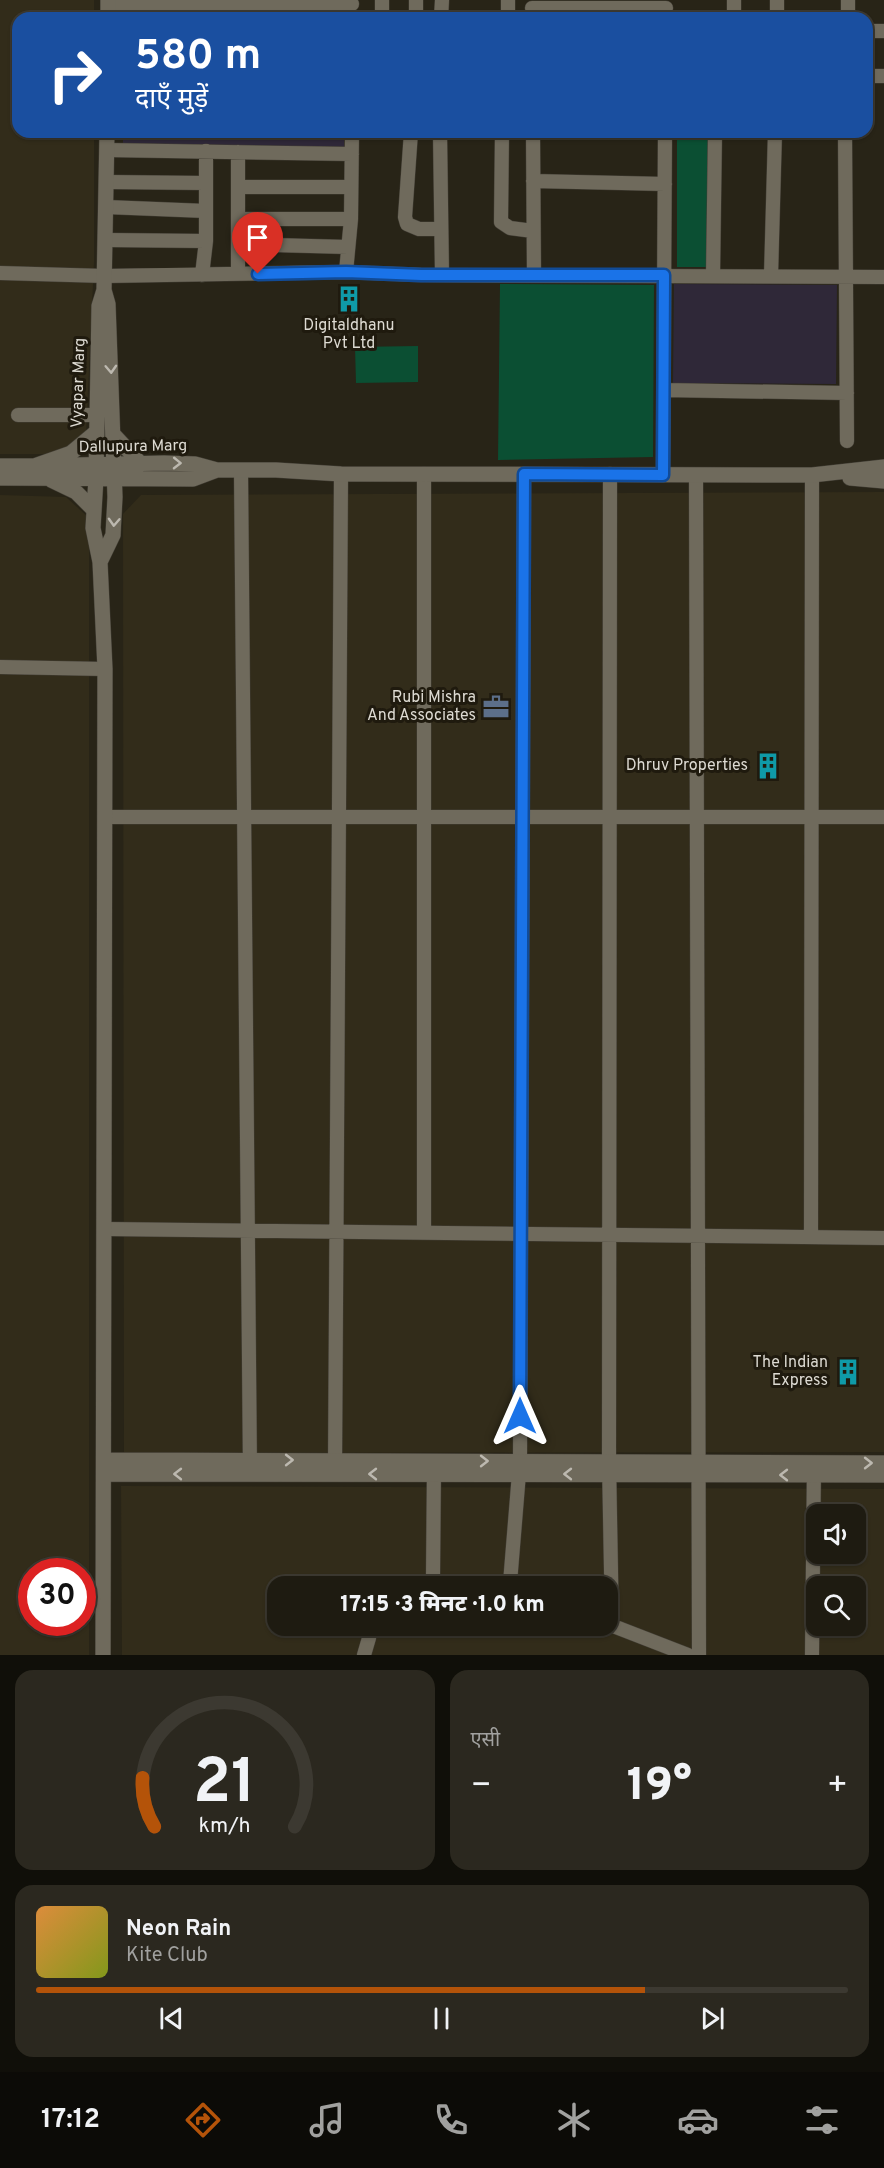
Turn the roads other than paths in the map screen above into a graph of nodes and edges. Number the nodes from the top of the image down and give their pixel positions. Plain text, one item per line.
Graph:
1 (202, 2) edge
2 (236, 2) edge
3 (315, 2) edge
4 (108, 7) edge
5 (352, 8) edge
6 (532, 9) edge
7 (666, 9) edge
8 (107, 138) edge
9 (351, 138) edge
10 (411, 138) edge
11 (440, 138) edge
12 (501, 138) edge
13 (533, 138) edge
14 (665, 138) edge
15 (715, 138) edge
16 (775, 138) edge
17 (845, 138) edge
18 (107, 150) junction
19 (206, 151) junction
20 (238, 152) junction
21 (351, 153) junction
22 (533, 181) junction
23 (107, 182) junction
24 (205, 183) junction
25 (665, 184) junction
26 (238, 187) junction
27 (351, 187) junction
28 (106, 207) junction
29 (206, 211) junction
30 (239, 219) junction
31 (351, 219) junction
32 (441, 229) junction
33 (533, 231) junction
34 (106, 240) junction
35 (206, 241) junction
36 (239, 244) junction
37 (348, 247) junction
38 (346, 272) junction
39 (0, 273) edge
40 (238, 274) junction
41 (202, 275) junction
42 (442, 275) junction
43 (534, 275) junction
44 (664, 275) junction
45 (713, 276) junction
46 (771, 276) junction
47 (846, 276) junction
48 (884, 277) edge
49 (105, 283) junction
50 (664, 390) junction
51 (847, 393) junction
52 (18, 415) dead end
53 (96, 415) junction
54 (95, 433) junction
55 (114, 434) junction
56 (847, 441) dead end
57 (0, 466) edge
58 (34, 466) junction
59 (884, 467) edge
60 (241, 470) junction
61 (96, 471) junction
62 (115, 471) junction
63 (142, 471) junction
64 (341, 474) junction
65 (424, 474) junction
66 (524, 474) junction
67 (610, 474) junction
68 (663, 475) junction
69 (696, 475) junction
70 (817, 475) junction
71 (0, 478) edge
72 (48, 478) junction
73 (884, 481) edge
74 (115, 497) junction
75 (94, 510) junction
76 (100, 562) junction
77 (0, 668) edge
78 (105, 669) junction
79 (105, 817) junction
80 (245, 817) junction
81 (339, 817) junction
82 (424, 817) junction
83 (522, 817) junction
84 (610, 817) junction
85 (697, 817) junction
86 (812, 817) junction
87 (884, 817) edge
88 (105, 1229) junction
89 (248, 1231) junction
90 (336, 1232) junction
91 (424, 1233) junction
92 (520, 1234) junction
93 (609, 1234) junction
94 (699, 1236) junction
95 (811, 1237) junction
96 (884, 1238) edge
97 (884, 1463) edge
98 (105, 1467) junction
99 (250, 1467) junction
100 (335, 1467) junction
101 (434, 1468) junction
102 (519, 1468) junction
103 (609, 1468) junction
104 (700, 1468) junction
105 (814, 1469) junction
106 (884, 1475) edge
107 (433, 1576) edge
108 (511, 1576) edge
109 (610, 1576) edge
110 (618, 1628) edge
111 (369, 1638) dead end
112 (103, 1655) edge
113 (364, 1655) edge
114 (688, 1655) edge
115 (699, 1655) edge
116 (812, 1655) edge

1 - 2 street
1 - 4 street
2 - 3 street
3 - 5 street
6 - 7 street
8 - 18 street, Vyapar Marg
9 - 21 street
10 - 32 street
11 - 32 street
12 - 33 street
13 - 22 street
14 - 25 street
15 - 45 street
16 - 46 street
17 - 47 street
18 - 19 street
18 - 23 street, Vyapar Marg
19 - 20 street
19 - 24 street
20 - 21 street
20 - 26 street
21 - 27 street
22 - 25 street
22 - 33 street
23 - 24 street
23 - 28 street, Vyapar Marg
24 - 29 street
25 - 44 street
26 - 27 street
26 - 30 street
27 - 31 street
28 - 29 street
28 - 34 street, Vyapar Marg
29 - 35 street
30 - 31 street
30 - 36 street
31 - 37 street
32 - 42 street
33 - 43 street
34 - 35 street
34 - 49 street, Vyapar Marg
35 - 41 street
36 - 37 street
36 - 40 street
37 - 38 street
38 - 40 street
38 - 42 street
39 - 49 street
40 - 41 street
41 - 49 street
42 - 43 street
43 - 44 street
44 - 45 street
44 - 50 street
45 - 46 street
46 - 47 street
47 - 48 street
47 - 51 street
49 - 53 street, Vyapar Marg
49 -> 55 street, Vyapar Marg
50 - 51 street
50 - 68 street
51 - 56 street
52 - 53 street
53 - 54 street, Vyapar Marg
54 - 58 street
54 - 61 street, Vyapar Marg
55 - 62 street, Vyapar Marg
55 - 63 street
57 - 58 street, Dallupura Marg
58 - 61 street, Dallupura Marg
59 - 70 street
60 - 63 street, Dallupura Marg
60 - 64 street, Dallupura Marg
60 - 80 street
61 - 62 street, Dallupura Marg
61 - 72 street
61 - 75 street, Vyapar Marg
62 - 63 street, Dallupura Marg
62 - 74 street, Vyapar Marg
63 - 74 street
64 - 65 street, Dallupura Marg
64 - 81 street
65 - 66 street, Dallupura Marg
65 - 82 street
66 - 67 street, Dallupura Marg
66 - 83 street
67 - 68 street, Dallupura Marg
67 - 84 street
68 - 69 street, Dallupura Marg
69 - 70 street, Dallupura Marg
69 - 85 street
70 - 73 street
70 - 86 street
71 - 72 street
72 - 75 street
74 -> 76 street, Vyapar Marg
75 - 76 street, Vyapar Marg
76 - 78 street, Vyapar Marg
77 - 78 street
78 - 79 street, Vyapar Marg
79 - 80 street
79 - 88 street, Vyapar Marg
80 - 81 street
80 - 89 street
81 - 82 street
81 - 90 street
82 - 83 street
82 - 91 street
83 - 84 street
83 - 92 street
84 - 85 street
84 - 93 street
85 - 86 street
85 - 94 street
86 - 87 street
86 - 95 street
88 - 89 street
88 - 98 street, Vyapar Marg
89 - 90 street
89 - 99 street
90 - 91 street
90 - 100 street
91 - 92 street
92 - 93 street
92 - 102 street
93 - 94 street
93 - 103 street
94 - 95 street
94 - 104 street
95 - 96 street
105 -> 97 street
98 - 99 street
98 - 112 street, Vyapar Marg
99 - 100 street
100 - 101 street
101 - 102 street
101 - 107 street
102 - 103 street
102 - 108 street
103 - 104 street
103 - 109 street
104 - 105 street
104 - 115 street
105 - 106 street
105 - 116 street
110 - 114 street
111 - 113 street

